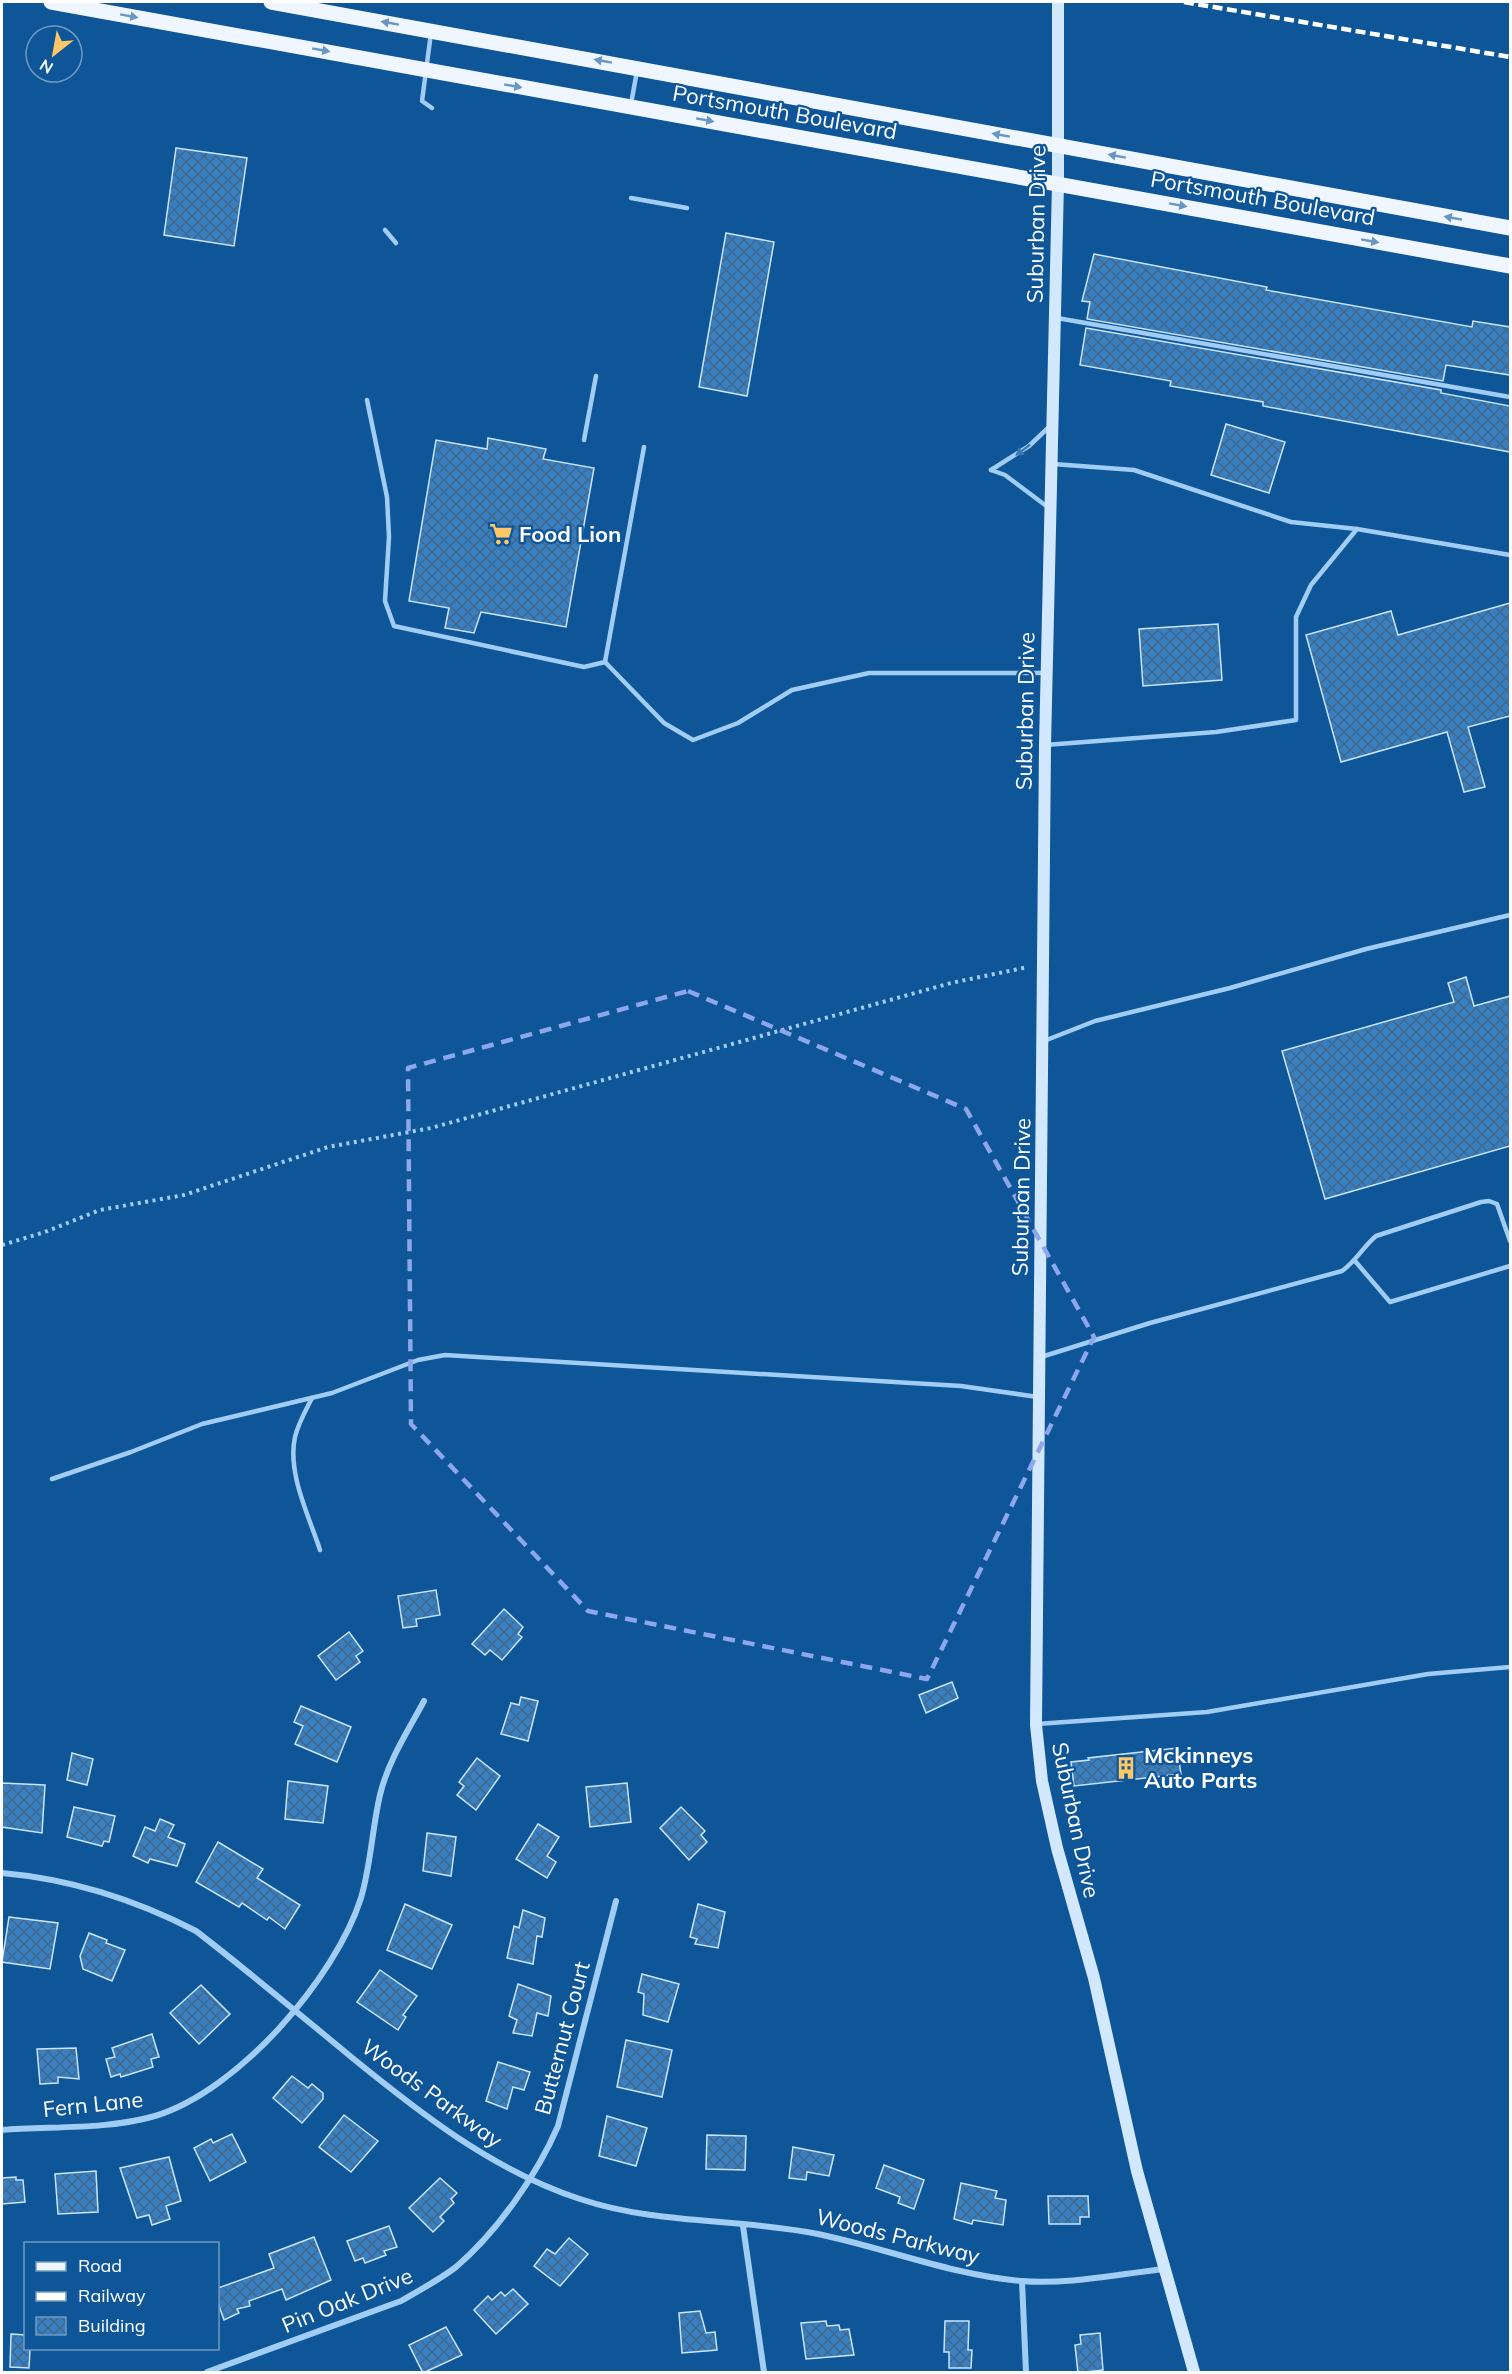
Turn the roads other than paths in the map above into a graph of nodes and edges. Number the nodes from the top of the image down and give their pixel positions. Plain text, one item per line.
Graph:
1 (51, 2) edge
2 (271, 2) edge
3 (1058, 2) edge
4 (431, 30) junction
5 (637, 67) junction
6 (426, 70) junction
7 (631, 107) junction
8 (432, 108) dead end
9 (1059, 145) junction
10 (1058, 183) junction
11 (631, 198) dead end
12 (687, 208) dead end
13 (1510, 228) edge
14 (386, 230) dead end
15 (396, 243) dead end
16 (1510, 267) edge
17 (1054, 317) junction
18 (596, 376) dead end
19 (1510, 396) edge
20 (367, 400) dead end
21 (1051, 425) junction
22 (584, 440) dead end
23 (644, 447) dead end
24 (1050, 464) junction
25 (1049, 508) junction
26 (1358, 529) junction
27 (1510, 555) edge
28 (605, 662) junction
29 (1046, 673) junction
30 (1045, 745) junction
31 (1510, 915) edge
32 (1044, 1041) junction
33 (1510, 1241) edge
34 (1355, 1261) junction
35 (1510, 1266) edge
36 (1041, 1358) junction
37 (1040, 1397) junction
38 (312, 1398) junction
39 (52, 1479) dead end
40 (320, 1550) dead end
41 (1510, 1667) edge
42 (424, 1701) dead end
43 (1036, 1725) junction
44 (2, 1873) edge
45 (616, 1901) dead end
46 (295, 2010) junction
47 (2, 2130) edge
48 (530, 2180) junction
49 (743, 2226) junction
50 (1165, 2269) junction
51 (1022, 2281) junction
52 (207, 2373) edge
53 (764, 2373) edge
54 (1026, 2373) edge
55 (1194, 2373) edge

1 -> 6 main road, Portsmouth Boulevard
4 -> 2 main road, Portsmouth Boulevard
3 - 9 main road, Suburban Drive
5 -> 4 main road, Portsmouth Boulevard
4 - 6 lane
5 - 7 lane
9 -> 5 main road, Portsmouth Boulevard
6 -> 7 main road, Portsmouth Boulevard
6 - 8 lane
7 -> 10 main road, Portsmouth Boulevard
9 - 10 main road, Suburban Drive
13 -> 9 main road, Portsmouth Boulevard
10 -> 16 main road, Portsmouth Boulevard
10 - 17 main road, Suburban Drive
11 - 12 lane
14 - 15 lane
17 - 19 lane
17 - 21 main road, Suburban Drive
18 - 22 lane
20 - 28 lane
21 - 24 main road, Suburban Drive
21 -> 25 lane
23 - 28 lane
24 - 25 main road, Suburban Drive
24 - 26 lane
25 - 29 main road, Suburban Drive
26 - 27 lane
26 - 30 lane
28 - 29 lane
29 - 30 main road, Suburban Drive
30 - 32 main road, Suburban Drive
31 - 32 lane
32 - 36 main road, Suburban Drive
33 - 34 lane
34 - 35 lane
34 - 36 lane
36 - 37 main road, Suburban Drive
37 - 38 lane
37 - 43 main road, Suburban Drive
38 - 39 lane
38 - 40 lane
41 - 43 lane
42 - 46 street, Fern Lane
43 - 50 main road, Suburban Drive
44 - 46 street, Woods Parkway
45 - 48 street, Butternut Court
46 - 47 street, Fern Lane
46 - 48 street, Woods Parkway
48 - 49 street, Woods Parkway
48 - 52 street, Pin Oak Drive
49 - 51 street, Woods Parkway
49 - 53 street
50 - 51 street, Woods Parkway
50 - 55 main road, Suburban Drive
51 - 54 street

